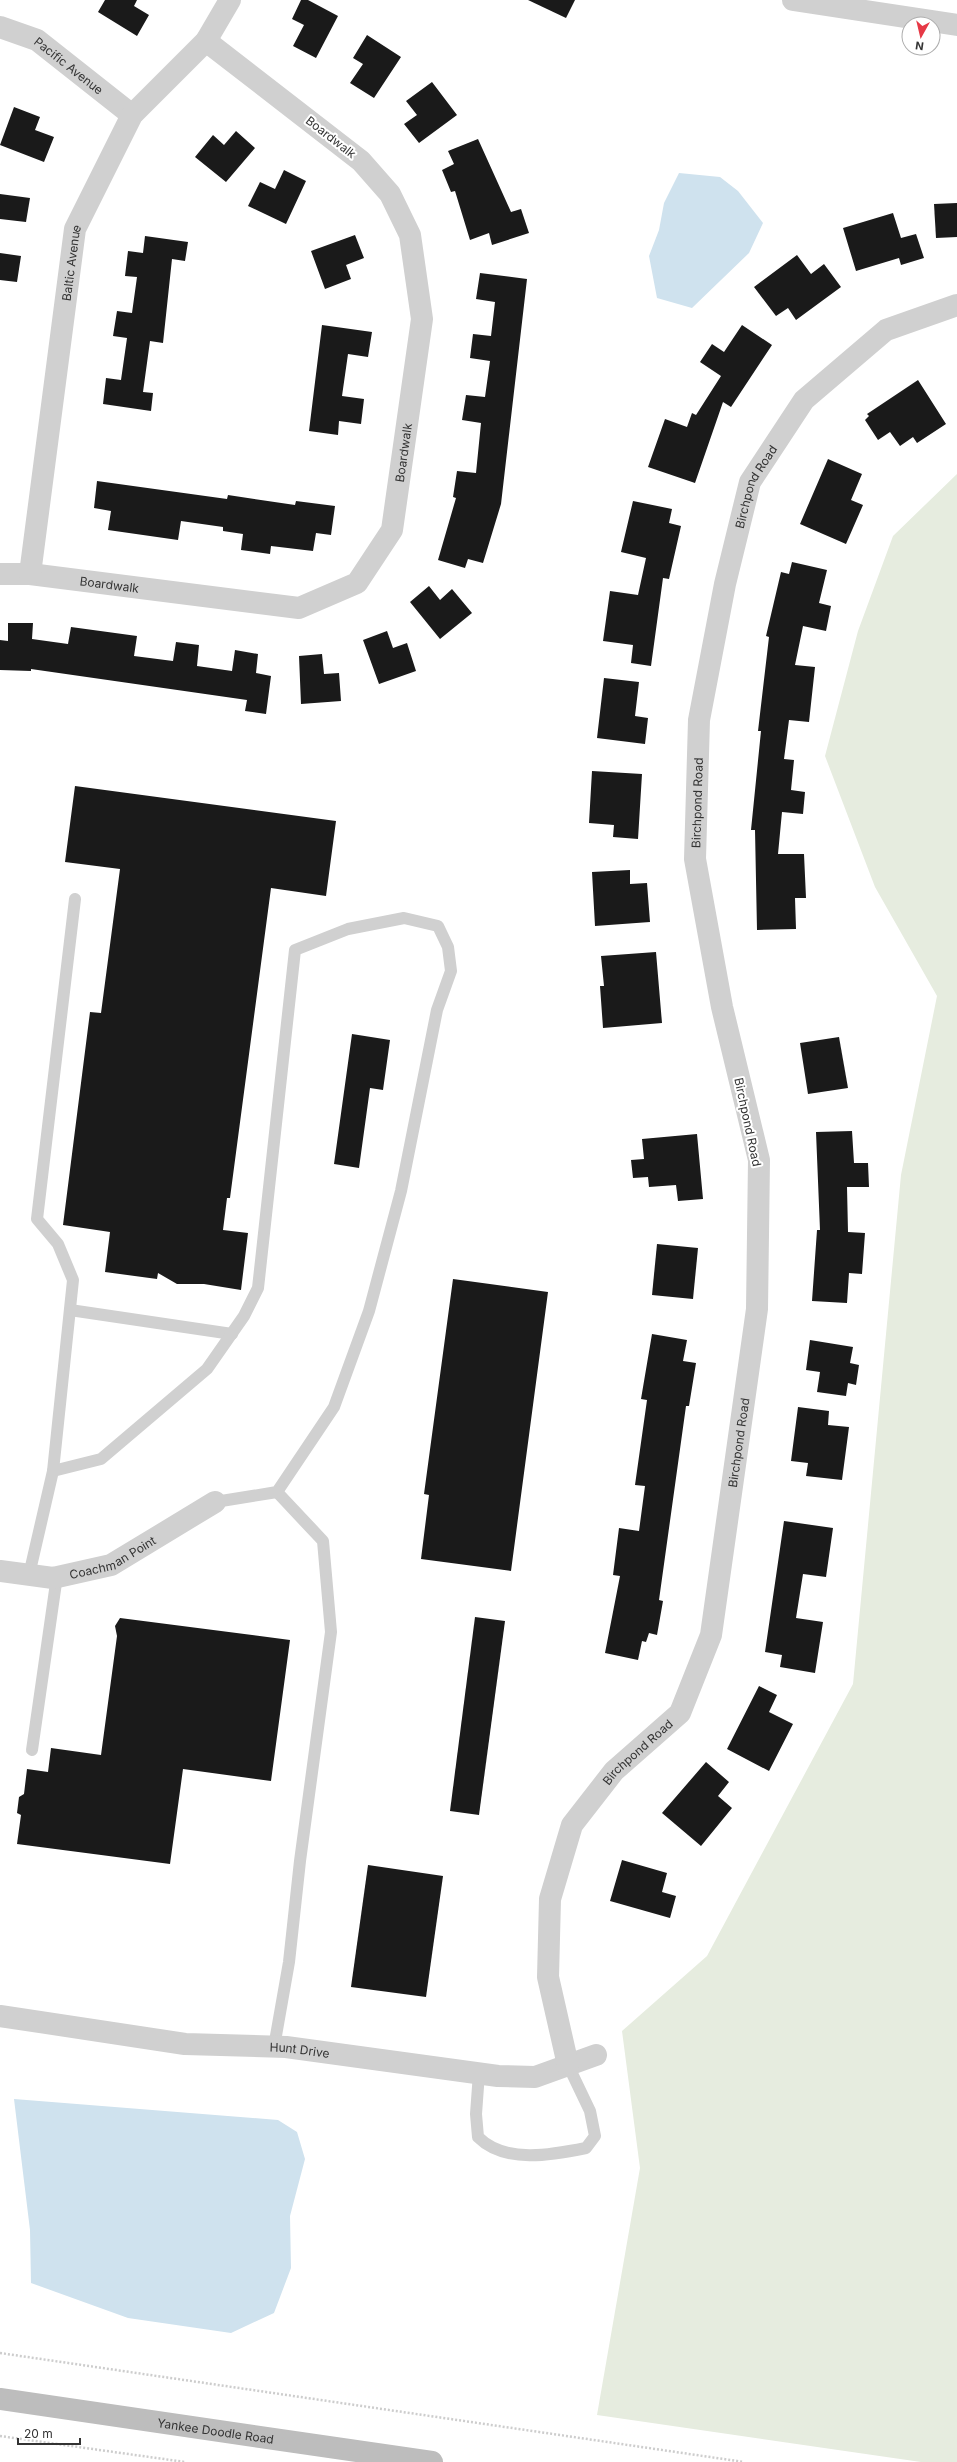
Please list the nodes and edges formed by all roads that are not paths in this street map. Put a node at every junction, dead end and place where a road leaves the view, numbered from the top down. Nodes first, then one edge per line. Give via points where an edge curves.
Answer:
1 (230, 0) edge
2 (793, 0) edge
3 (957, 25) edge
4 (0, 27) edge
5 (206, 41) junction
6 (132, 115) junction
7 (957, 305) edge
8 (0, 574) edge
9 (30, 574) junction
10 (75, 899) dead end
11 (70, 1310) junction
12 (232, 1334) junction
13 (53, 1471) junction
14 (277, 1492) junction
15 (215, 1502) joint
16 (0, 1571) edge
17 (29, 1575) junction
18 (57, 1576) junction
19 (32, 1750) dead end
20 (0, 2016) edge
21 (274, 2047) junction
22 (596, 2054) dead end
23 (568, 2065) junction
24 (479, 2074) junction
25 (0, 2399) edge
26 (432, 2462) edge

1 - 5 street, Baltic Avenue
2 - 3 street
4 - 6 street, Pacific Avenue via 37,40
5 - 6 street, Baltic Avenue
5 - 9 street, Boardwalk via 361,161 390,194 410,234 422,319 392,530 357,583 299,608
6 - 9 street, Baltic Avenue via 75,229
7 - 23 street, Birchpond Road via 886,330 804,400 750,482 725,584 699,720 695,859 722,1007 759,1160 757,1309 711,1635 680,1713 614,1770 572,1825 550,1899 548,1977
8 - 9 street, Boardwalk
10 - 11 lane via 37,1218 58,1244 73,1280
11 - 12 lane
11 - 13 lane
12 - 13 lane via 206,1369 100,1459
12 - 14 lane via 258,1288 295,950 348,929 404,918 438,926 448,947 451,971 437,1010 401,1191 368,1310 334,1407
13 - 17 lane
14 - 15 lane
14 - 21 lane via 323,1541 331,1632 289,1962
15 - 18 street, Coachman Point via 111,1565
16 - 17 street, Coachman Point
17 - 18 street, Coachman Point
18 - 19 lane
20 - 21 street, Hunt Drive via 185,2044
21 - 24 street, Hunt Drive
22 - 23 street, Hunt Drive
23 - 24 street, Hunt Drive via 535,2077
23 - 24 lane via 590,2110 595,2136 586,2148 552,2155 515,2154 487,2146 478,2138 476,2114
25 - 26 main road, Yankee Doodle Road

